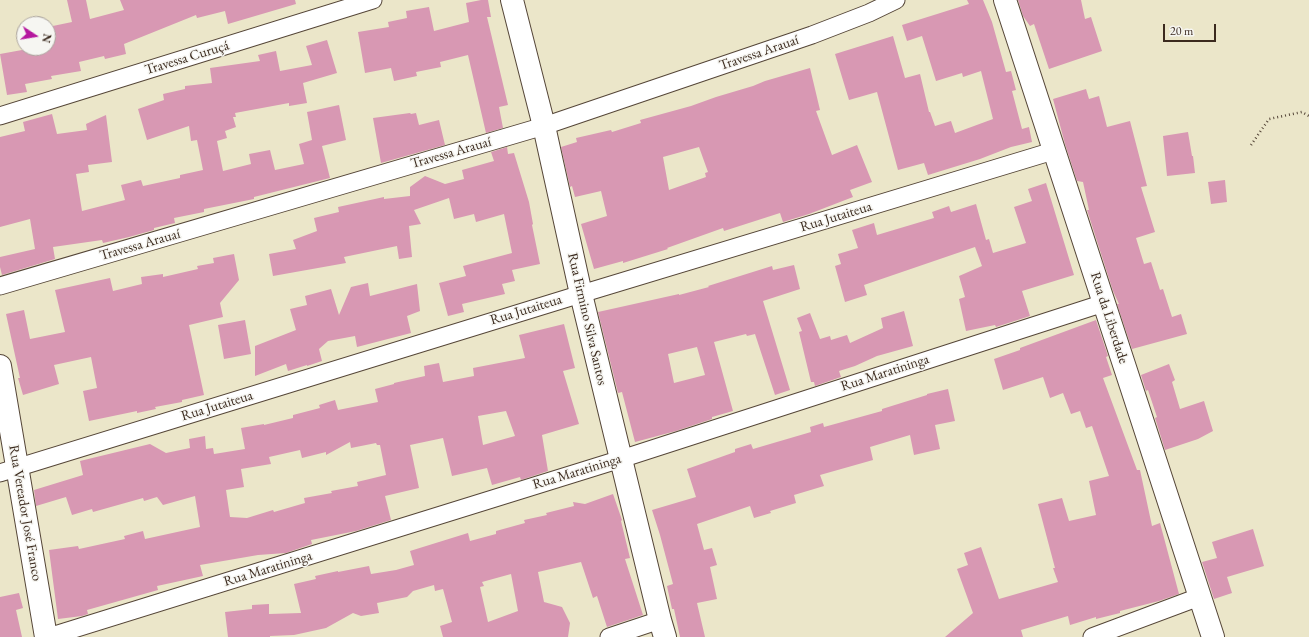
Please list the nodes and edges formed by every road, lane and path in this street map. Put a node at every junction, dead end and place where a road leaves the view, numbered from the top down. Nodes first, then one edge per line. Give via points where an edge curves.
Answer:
1 (373, 0) edge
2 (512, 0) edge
3 (896, 0) edge
4 (1005, 0) edge
5 (0, 116) edge
6 (1309, 116) edge
7 (544, 126) junction
8 (1251, 145) dead end
9 (1054, 151) junction
10 (0, 286) edge
11 (580, 294) junction
12 (1104, 303) junction
13 (0, 366) edge
14 (621, 459) junction
15 (8, 470) edge
16 (1199, 597) junction
17 (662, 629) edge
18 (47, 637) edge
19 (609, 637) edge
20 (1092, 637) edge
21 (1213, 637) edge

1 - 5 street, Travessa Curuçá
2 - 7 street, Rua Firmino Silva Santos
3 - 7 street, Travessa Arauaí via 812,36
4 - 9 street, Rua da Liberdade
6 - 8 path via 1302,112 1269,118
7 - 10 street, Travessa Arauaí
7 - 11 street, Rua Firmino Silva Santos
9 - 11 street, Rua Jutaiteua
9 - 12 street, Rua da Liberdade
11 - 14 street, Rua Firmino Silva Santos
11 - 15 street, Rua Jutaiteua
12 - 14 street, Rua Maratininga
12 - 16 street, Rua da Liberdade
13 - 15 street, Rua Vereador José Franco
14 - 17 street, Rua Firmino Silva Santos
14 - 18 street, Rua Maratininga
15 - 18 street, Rua Vereador José Franco
16 - 20 street
16 - 21 street, Rua da Liberdade
17 - 19 street

